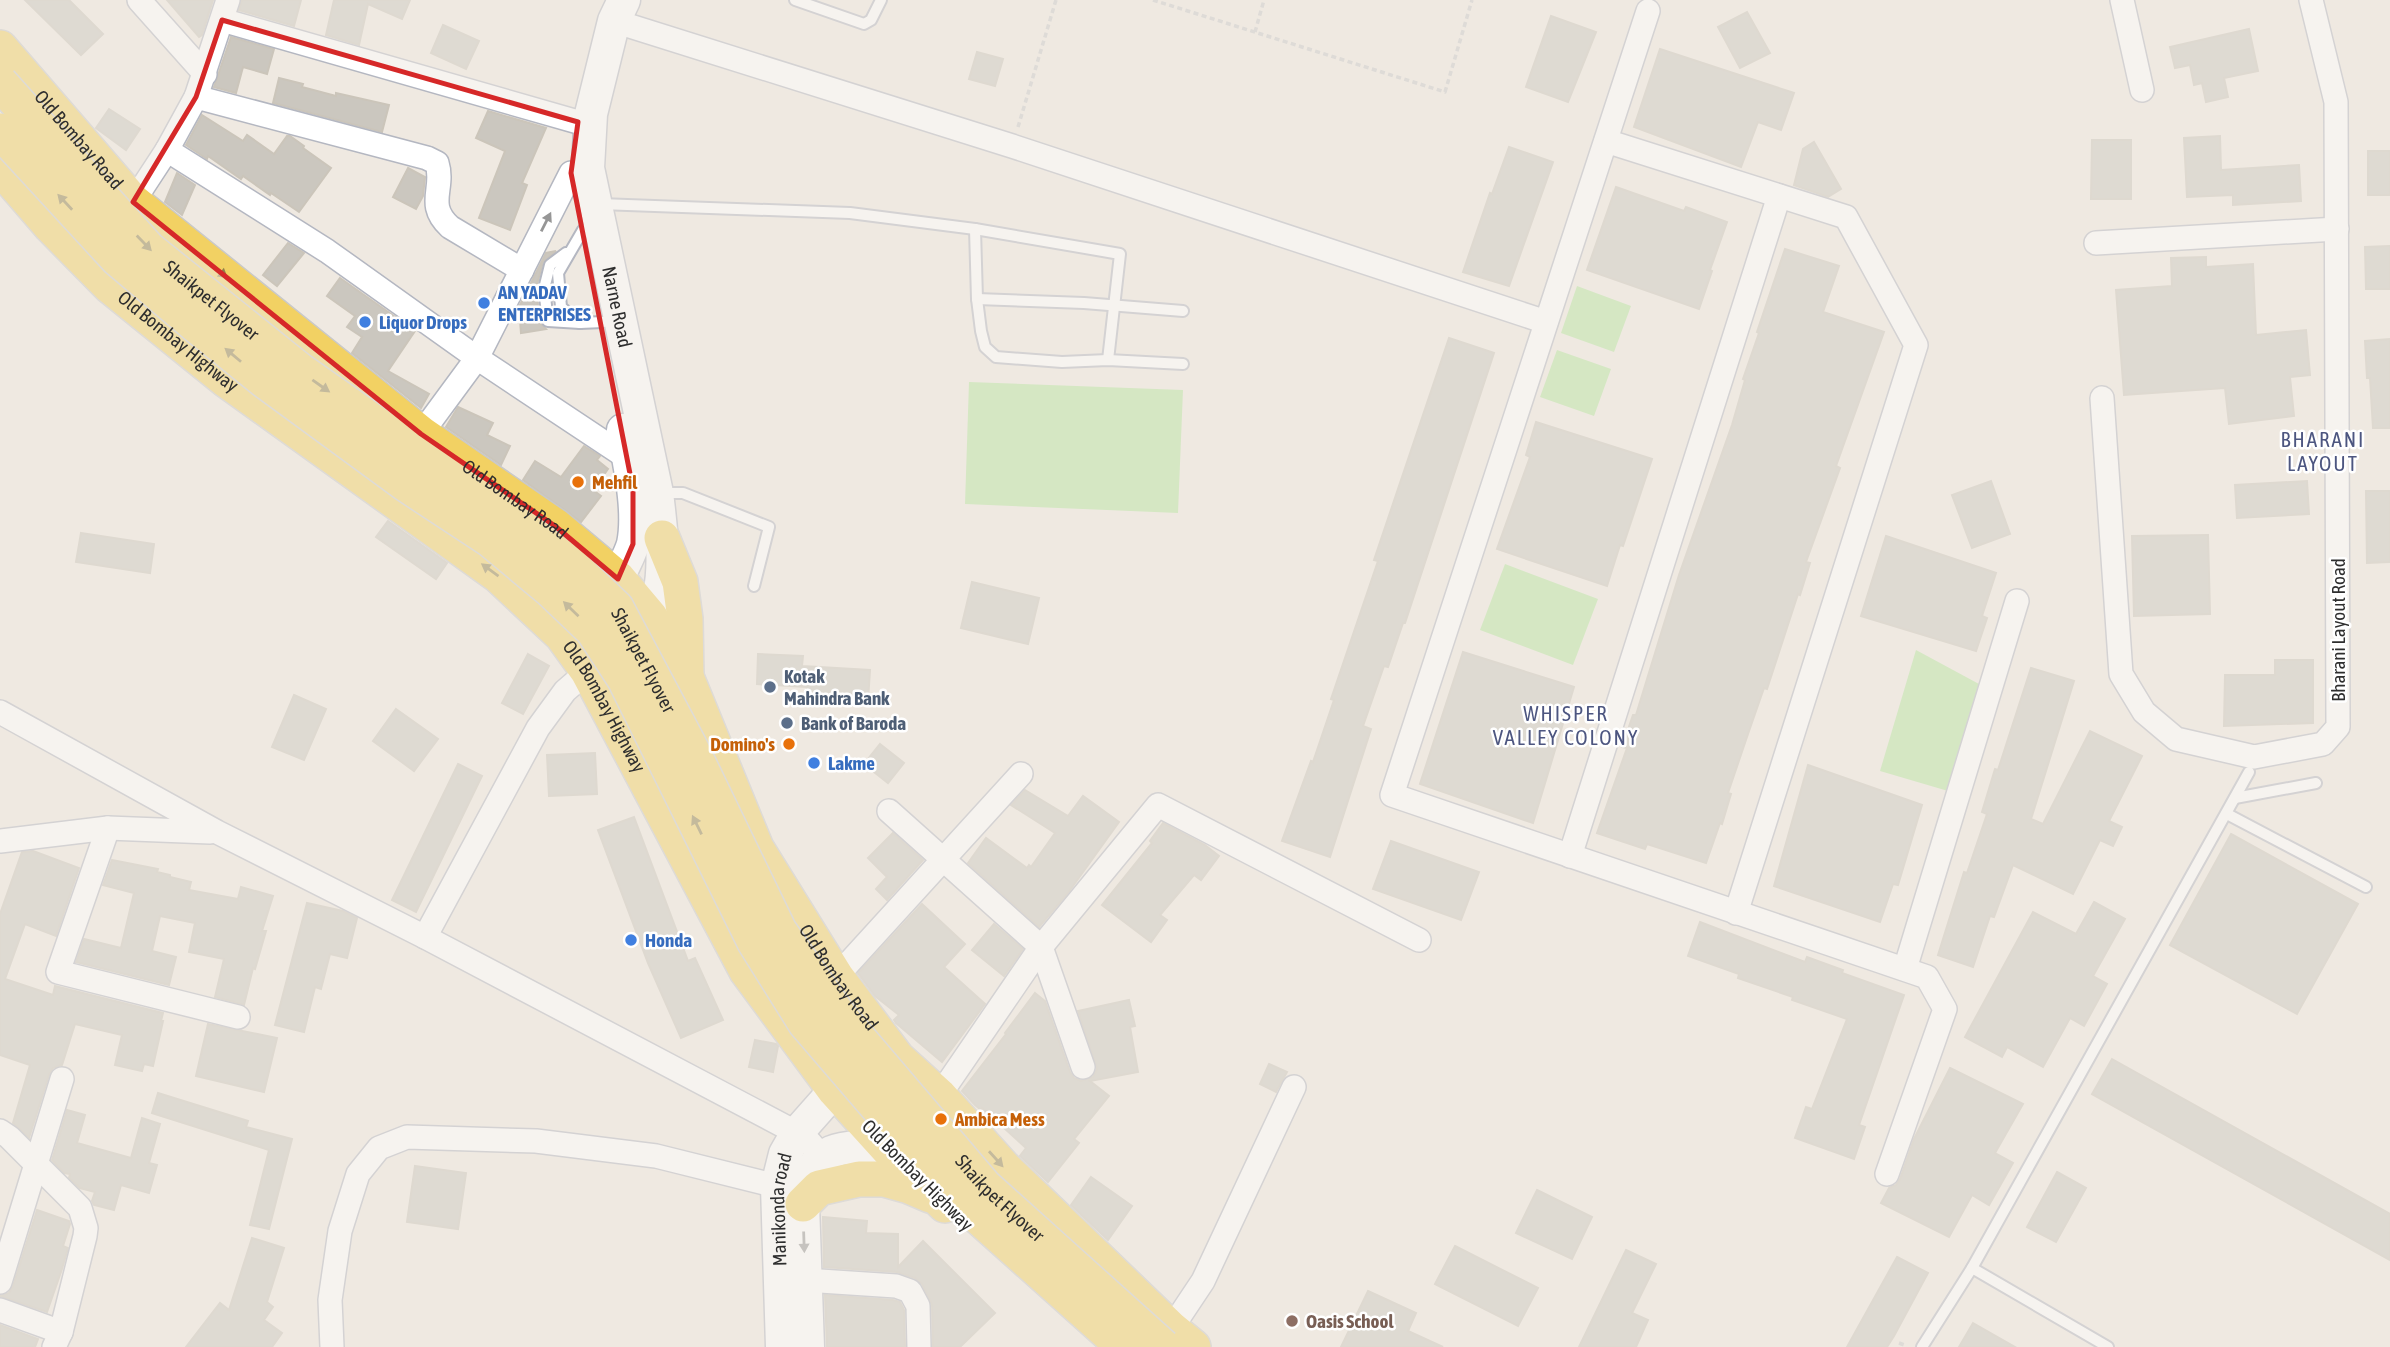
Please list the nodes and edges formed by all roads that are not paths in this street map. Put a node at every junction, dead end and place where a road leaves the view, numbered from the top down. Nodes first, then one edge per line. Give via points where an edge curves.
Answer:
1 (139, 0) edge
2 (795, 0) edge
3 (881, 0) edge
4 (2122, 0) edge
5 (2311, 0) edge
6 (615, 7) edge
7 (225, 10) edge
8 (1648, 11) dead end
9 (0, 48) edge
10 (205, 74) junction
11 (0, 83) edge
12 (2143, 90) dead end
13 (196, 97) junction
14 (578, 122) junction
15 (0, 131) edge
16 (1606, 141) junction
17 (167, 150) junction
18 (0, 167) edge
19 (571, 173) junction
20 (1779, 195) junction
21 (133, 202) junction
22 (582, 228) junction
23 (975, 229) junction
24 (2337, 229) junction
25 (2096, 243) dead end
26 (522, 270) junction
27 (977, 299) junction
28 (1113, 306) junction
29 (1183, 311) dead end
30 (1546, 322) junction
31 (592, 323) junction
32 (477, 358) junction
33 (1108, 360) junction
34 (1183, 364) dead end
35 (2102, 398) dead end
36 (421, 434) junction
37 (629, 459) junction
38 (657, 493) junction
39 (662, 538) junction
40 (618, 579) junction
41 (754, 586) dead end
42 (2017, 601) dead end
43 (650, 617) junction
44 (588, 671) junction
45 (686, 677) junction
46 (0, 712) edge
47 (2249, 772) dead end
48 (1021, 774) dead end
49 (2316, 783) dead end
50 (2235, 797) junction
51 (889, 811) dead end
52 (2227, 814) junction
53 (108, 828) junction
54 (217, 832) junction
55 (0, 841) edge
56 (1570, 856) junction
57 (943, 861) junction
58 (2366, 887) dead end
59 (1737, 913) junction
60 (425, 937) junction
61 (1419, 940) dead end
62 (1041, 947) junction
63 (1905, 969) junction
64 (836, 977) junction
65 (239, 1017) dead end
66 (1083, 1067) dead end
67 (62, 1079) dead end
68 (1294, 1087) dead end
69 (835, 1090) junction
70 (939, 1096) junction
71 (0, 1131) edge
72 (797, 1133) junction
73 (893, 1154) junction
74 (819, 1158) junction
75 (35, 1162) junction
76 (1887, 1174) dead end
77 (790, 1195) junction
78 (939, 1200) junction
79 (1972, 1268) junction
80 (805, 1280) junction
81 (0, 1282) edge
82 (0, 1310) edge
83 (57, 1339) edge
84 (1176, 1341) edge
85 (332, 1347) edge
86 (782, 1347) edge
87 (808, 1347) edge
88 (919, 1347) edge
89 (1100, 1347) edge
90 (1124, 1347) edge
91 (1922, 1347) edge
92 (2108, 1347) edge

1 - 10 street
2 - 3 lane via 864,24
4 - 12 street
5 - 24 street, Bharani Layout Road via 2336,102
6 - 14 main road, Narne Road via 600,16
6 - 22 main road, Narne Road via 591,114
6 - 30 street via 1012,146
7 - 10 street
7 - 14 street
8 - 16 street
9 - 21 main road, Old Bombay Road
10 - 13 street
11 -> 84 main road, Shaikpet Flyover, bridge via 148,249 299,370 570,564 616,608 779,931 839,1016 985,1187
13 - 17 street
13 - 26 street via 437,163 436,204 441,219
14 - 19 main road, Narne Road
90 -> 15 main road, Shaikpet Flyover, bridge via 953,1194 805,1022 755,942 625,679 593,631 491,540 264,380 177,308 118,258
16 - 20 street
16 - 30 street
17 - 21 street
17 - 32 street via 327,251
44 -> 18 main road, Old Bombay Highway via 562,635 498,575 225,379 110,286
19 - 22 main road, Narne Road
26 -> 19 street
20 - 56 street
20 - 59 street via 1846,216 1916,345
21 -> 36 main road, Old Bombay Road
22 - 23 lane via 850,213
22 - 31 main road, Narne Road
22 - 31 lane via 550,265 544,289 548,321
22 - 38 main road, Narne Road
23 - 27 lane
23 - 28 lane via 1120,254
24 - 25 street
24 - 35 street, Bharani Layout Road via 2338,727 2323,744 2254,757 2176,739 2144,712 2121,674
26 - 32 street
27 - 28 lane
27 - 33 lane via 985,347 996,357
28 - 29 lane
28 - 33 lane
30 - 56 street via 1392,795
31 - 37 main road, Narne Road
32 - 36 street
32 - 37 street
33 - 34 lane
36 - 40 main road, Old Bombay Road via 555,526
37 - 40 main road, Narne Road via 633,544
38 - 39 main road, Narne Road
38 - 41 lane via 684,493 769,527
39 - 43 main road, Narne Road via 660,591
39 - 45 main road via 680,582
40 - 43 main road, Old Bombay Road
42 - 63 street
43 - 44 main road
43 - 45 main road, Old Bombay Road
44 - 60 street via 565,691 538,728
44 - 69 main road, Old Bombay Highway via 747,971
45 - 64 main road, Old Bombay Road via 756,848
46 - 54 street
47 - 50 lane
48 - 57 street
49 - 50 lane
50 - 52 lane
51 - 57 street
52 - 58 lane
52 - 79 lane
53 - 54 street
53 - 55 street
53 - 65 street via 58,972
54 - 60 street
56 - 59 street
57 - 62 street
57 - 64 street
59 - 63 street
60 - 72 street
61 - 62 street via 1158,805
62 - 66 street
62 - 70 street
63 - 76 street via 1927,977 1945,1009
64 - 70 main road, Old Bombay Road via 897,1058
67 - 75 street
68 - 84 street
69 - 72 main road, Manikonda road
69 - 73 main road, Old Bombay Highway
70 -> 84 main road via 1003,1168
71 - 75 street
72 - 74 street via 810,1141
72 - 77 main road, Manikonda road via 785,1154
73 - 74 main road, Manikonda road via 853,1147
73 - 78 main road, Old Bombay Highway
74 - 77 main road, Manikonda road via 804,1186
75 - 81 street
75 - 83 street via 80,1208 86,1228
77 - 78 main road via 859,1179 909,1186
77 -> 80 main road, Manikonda road
77 - 85 street via 656,1156 536,1140 407,1137 379,1149 358,1174 340,1231 330,1300
77 - 86 main road, Manikonda road
78 - 89 main road, Old Bombay Highway
79 - 91 lane
79 - 92 lane
80 - 87 main road, Manikonda road
80 - 88 street via 896,1286 910,1291 918,1306
82 - 83 street

